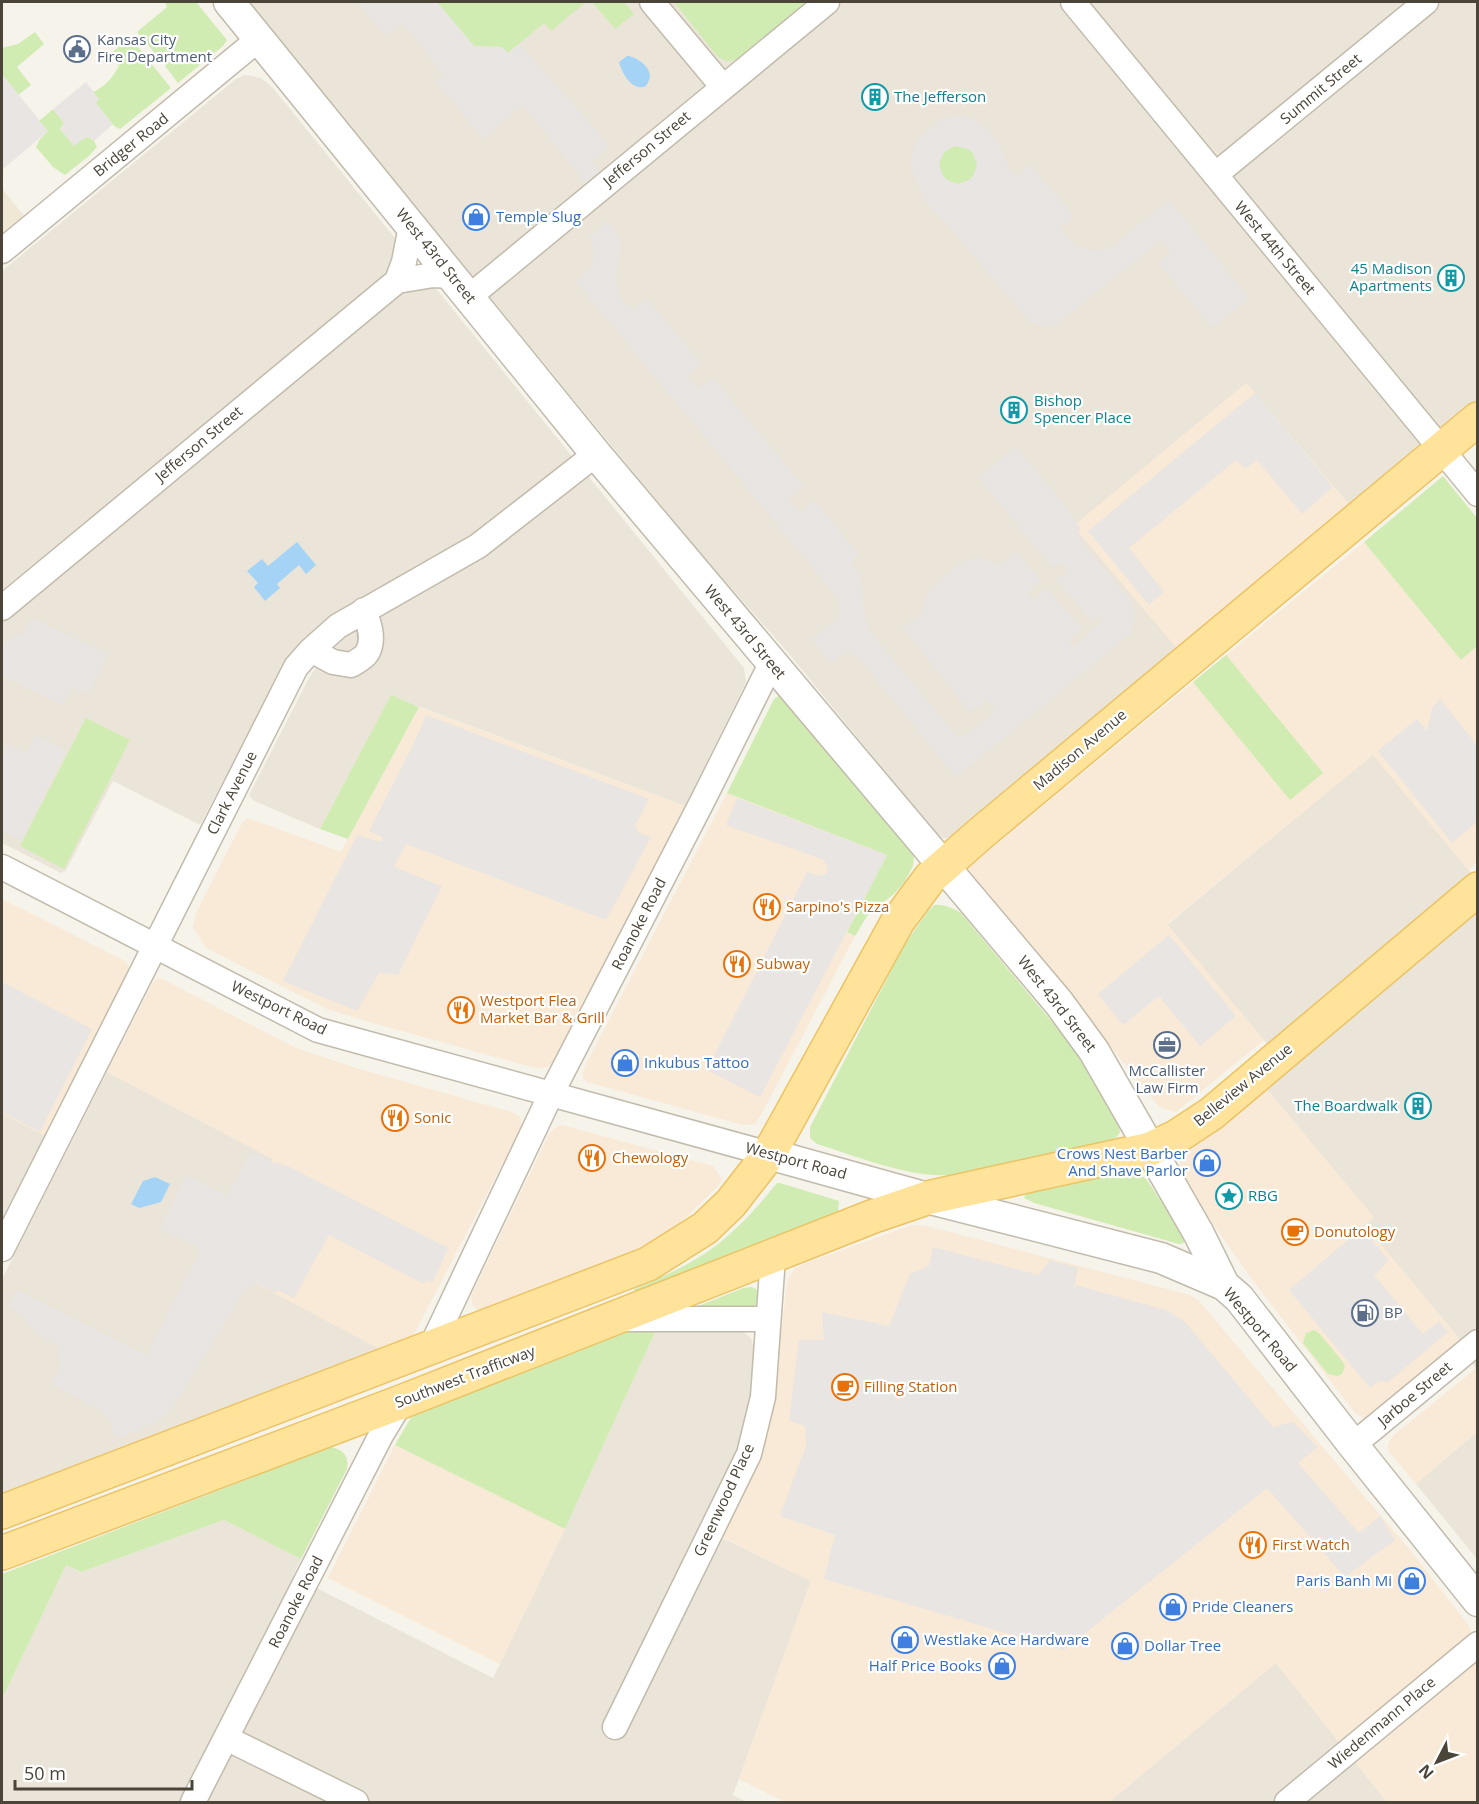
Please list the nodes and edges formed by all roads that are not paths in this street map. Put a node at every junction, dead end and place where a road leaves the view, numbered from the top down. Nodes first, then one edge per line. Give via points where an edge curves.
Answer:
1 (229, 2) edge
2 (652, 2) edge
3 (826, 2) edge
4 (1073, 2) edge
5 (1410, 6) edge
6 (260, 38) junction
7 (723, 87) junction
8 (1215, 176) junction
9 (411, 226) junction
10 (2, 251) edge
11 (397, 282) junction
12 (460, 286) junction
13 (1478, 419) edge
14 (1440, 449) junction
15 (596, 454) junction
16 (1478, 494) edge
17 (2, 609) edge
18 (364, 610) junction
19 (311, 650) junction
20 (771, 664) junction
21 (944, 866) junction
22 (2, 867) edge
23 (1478, 889) edge
24 (156, 945) junction
25 (551, 1094) junction
26 (1149, 1149) junction
27 (769, 1154) junction
28 (927, 1198) junction
29 (2, 1249) edge
30 (773, 1257) junction
31 (1224, 1285) junction
32 (613, 1319) junction
33 (768, 1319) junction
34 (1478, 1342) edge
35 (431, 1347) junction
36 (401, 1402) junction
37 (1353, 1445) junction
38 (2, 1512) edge
39 (2, 1553) edge
40 (1478, 1601) edge
41 (1478, 1644) edge
42 (615, 1727) dead end
43 (226, 1738) junction
44 (193, 1803) edge
45 (356, 1803) edge
46 (1287, 1803) edge

1 - 6 street, West 43rd Street
2 - 7 street
3 - 7 street, Jefferson Street
4 - 8 street, West 44th Street
5 - 8 street, Summit Street
6 - 9 street, West 43rd Street
6 - 10 street, Bridger Road
7 - 12 street, Jefferson Street
8 - 14 street, West 44th Street
9 - 11 street
9 - 12 street, West 43rd Street
11 - 12 street, Jefferson Street via 433,275
11 - 17 street, Jefferson Street
12 - 15 street, West 43rd Street
13 - 14 main road, Madison Avenue
14 - 16 street, West 44th Street
14 - 21 main road, Madison Avenue
15 - 18 street, Clark Avenue via 478,546
15 - 20 street, West 43rd Street
18 - 19 street, Clark Avenue
18 - 19 street via 371,639 366,655 351,665 333,663
19 - 24 street, Clark Avenue via 296,667
20 - 21 street, West 43rd Street
20 - 25 street, Roanoke Road
21 - 26 street, West 43rd Street via 1094,1051
21 - 27 main road, Madison Avenue via 930,878 898,921
22 - 24 street, Westport Road
23 - 26 main road, Belleview Avenue via 1211,1114
24 - 25 street, Westport Road via 318,1030
24 - 29 street, Clark Avenue
25 - 27 street, Westport Road
25 - 35 street, Roanoke Road
26 - 28 main road, Belleview Avenue
26 - 31 street, West 43rd Street
27 - 28 street, Westport Road
27 - 35 main road via 731,1203 705,1228 648,1264
28 - 30 main road, Southwest Trafficway
28 - 31 street, Westport Road via 1161,1258
30 - 32 main road, Southwest Trafficway
30 - 33 street, Greenwood Place
31 - 37 street, Westport Road via 1239,1298
32 - 33 street
32 - 36 main road, Southwest Trafficway
33 - 42 street, Greenwood Place via 763,1396 749,1454
34 - 37 street, Jarboe Street
35 - 38 main road
36 - 39 main road, Southwest Trafficway
36 - 43 street, Roanoke Road
37 - 40 street, Westport Road
41 - 46 street, Wiedenmann Place
43 - 44 street, Roanoke Road
43 - 45 street

